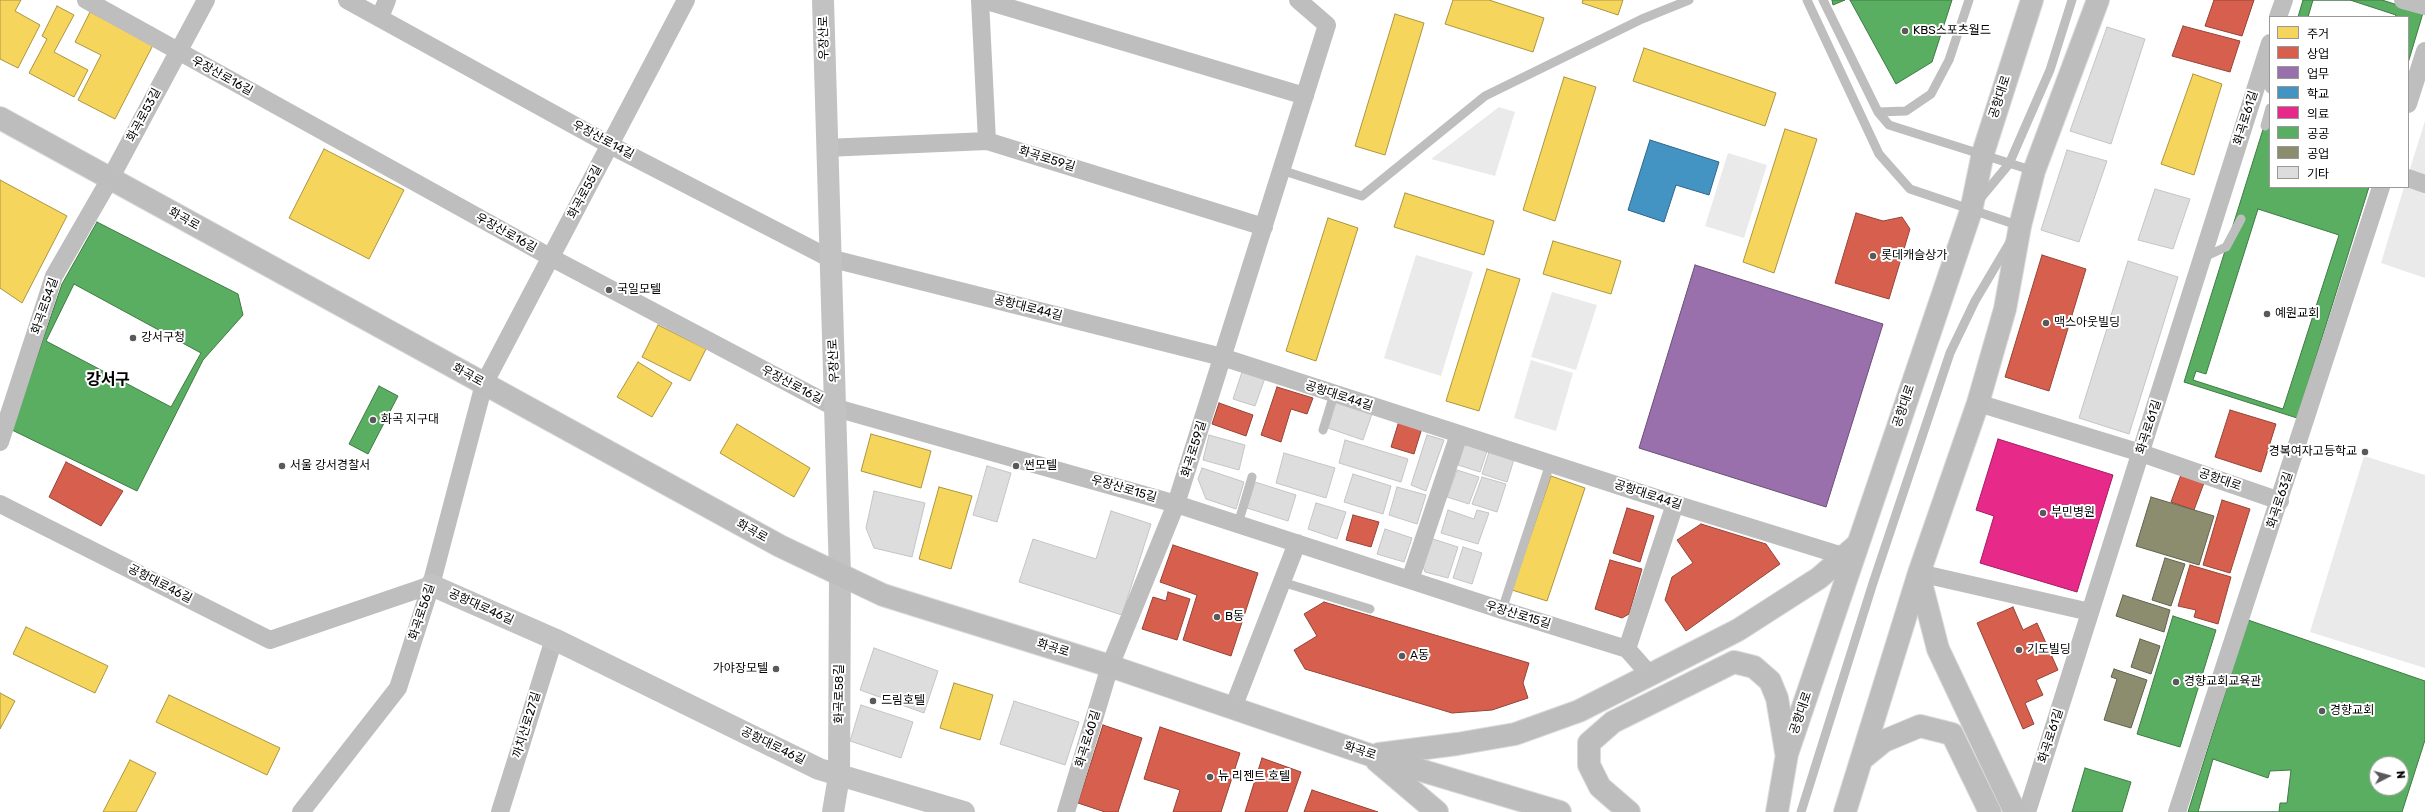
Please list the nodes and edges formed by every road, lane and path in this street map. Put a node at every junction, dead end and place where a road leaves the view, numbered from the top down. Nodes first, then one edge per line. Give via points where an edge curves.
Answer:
1 (86, 0) edge
2 (206, 0) edge
3 (347, 0) edge
4 (387, 0) edge
5 (686, 0) edge
6 (823, 0) edge
7 (980, 0) edge
8 (984, 0) edge
9 (1298, 0) edge
10 (1689, 0) edge
11 (1807, 0) edge
12 (1824, 0) edge
13 (1969, 0) edge
14 (2032, 0) edge
15 (2072, 0) edge
16 (2098, 0) edge
17 (2284, 0) edge
18 (2403, 0) edge
19 (2425, 6) edge
20 (2278, 16) edge
21 (380, 17) junction
22 (2269, 46) edge
23 (178, 51) junction
24 (2425, 51) edge
25 (2261, 72) junction
26 (2269, 87) edge
27 (1305, 96) junction
28 (2409, 101) edge
29 (1878, 112) junction
30 (2269, 112) edge
31 (0, 118) edge
32 (2265, 126) dead end
33 (987, 141) junction
34 (610, 145) junction
35 (826, 148) junction
36 (1983, 153) junction
37 (2009, 164) junction
38 (1281, 170) junction
39 (2034, 171) junction
40 (2409, 178) edge
41 (110, 179) junction
42 (2425, 184) edge
43 (2381, 188) edge
44 (1971, 211) junction
45 (2242, 219) dead end
46 (2020, 226) junction
47 (1264, 227) junction
48 (550, 257) junction
49 (829, 258) junction
50 (2202, 258) junction
51 (1222, 357) junction
52 (484, 384) junction
53 (1334, 394) junction
54 (1978, 403) junction
55 (836, 408) junction
56 (1323, 430) dead end
57 (1459, 434) junction
58 (0, 442) edge
59 (2141, 453) junction
60 (1550, 464) junction
61 (1252, 477) dead end
62 (2280, 501) junction
63 (0, 504) edge
64 (1176, 504) junction
65 (1675, 504) junction
66 (1238, 524) junction
67 (1297, 543) junction
68 (1850, 551) junction
69 (1919, 573) junction
70 (840, 575) junction
71 (1410, 580) junction
72 (1282, 582) junction
73 (431, 585) junction
74 (1370, 610) dead end
75 (1502, 610) junction
76 (2090, 612) junction
77 (554, 639) junction
78 (1627, 649) junction
79 (1110, 666) junction
80 (1650, 675) junction
81 (1233, 708) junction
82 (1787, 754) junction
83 (1370, 755) junction
84 (1862, 758) junction
85 (839, 776) junction
86 (301, 812) edge
87 (500, 812) edge
88 (833, 812) edge
89 (964, 812) edge
90 (1066, 812) edge
91 (1437, 812) edge
92 (1560, 812) edge
93 (1629, 812) edge
94 (1777, 812) edge
95 (1801, 812) edge
96 (1845, 812) edge
97 (1990, 812) edge
98 (2015, 812) edge
99 (2027, 812) edge
100 (2177, 812) edge

1 - 23 street
2 - 23 street, 화곡로53길
3 - 21 street, 우장산로14길
4 - 21 street
5 - 34 street, 화곡로55길
6 - 35 street, 우장산로
7 - 33 street
8 - 27 street
9 - 27 street, 화곡로59길 via 1327,25
10 - 38 lane via 1642,19 1485,96 1362,196
11 - 44 lane via 1879,154 1910,189
12 - 29 lane
13 - 29 lane via 1949,60 1931,94 1906,111
14 - 36 main road, 공항대로
15 - 37 lane via 2050,70
16 - 39 main road
17 - 20 street
18 - 19 street
21 - 34 street, 우장산로14길
22 - 25 street, 화곡로61길
23 - 41 street, 화곡로53길
23 - 48 street, 우장산로16길
24 - 28 street
25 - 26 lane
25 - 50 street, 화곡로61길
27 - 38 street, 화곡로59길
29 - 36 lane via 1889,125
30 - 32 lane
31 - 41 main road, 화곡로
33 - 35 street
33 - 47 street, 화곡로59길
34 - 48 street, 화곡로55길
34 - 49 street, 우장산로14길
35 - 49 street, 우장산로
36 - 37 lane
36 - 44 main road, 공항대로
37 - 39 lane
37 - 44 lane
38 - 47 street, 화곡로59길
39 - 46 main road
40 - 42 street
41 - 52 main road, 화곡로
41 - 58 street, 화곡로54길 via 54,276
43 - 62 street, 화곡로63길
44 - 46 lane
44 - 68 main road, 공항대로
45 - 50 lane via 2226,247
46 - 54 main road via 2006,309
46 - 95 lane via 1975,301 1950,353 1872,583
47 - 51 street, 화곡로59길
48 - 52 street, 화곡로55길
48 - 55 street, 우장산로16길
49 - 51 street, 공항대로44길
49 - 55 street, 우장산로
50 - 59 street, 화곡로61길
51 - 53 street, 공항대로44길
51 - 64 street, 화곡로59길
52 - 70 main road, 화곡로 via 780,546
52 - 73 street, 화곡로56길
53 - 56 lane
53 - 57 street, 공항대로44길
54 - 59 street, 공항대로
54 - 69 main road
55 - 64 street, 우장산로15길
55 - 70 street, 우장산로
57 - 60 street, 공항대로44길
57 - 71 street
59 - 62 street, 공항대로
59 - 76 street, 화곡로61길
60 - 65 street, 공항대로44길
60 - 75 lane
61 - 66 lane
62 - 100 street, 화곡로63길
63 - 73 street, 공항대로46길 via 270,640
64 - 66 street, 우장산로15길
64 - 79 street, 화곡로59길
65 - 68 street, 공항대로44길
65 - 78 street
66 - 67 street, 우장산로15길
67 - 71 street, 우장산로15길
67 - 72 street
68 - 80 main road via 1819,578 1738,630
68 - 82 main road, 공항대로
69 - 76 street
69 - 84 main road
69 - 98 main road via 1938,648
70 - 79 main road, 화곡로 via 883,595
70 - 85 street, 화곡로58길
71 - 75 street, 우장산로15길
72 - 74 lane
72 - 81 street
73 - 77 street, 공항대로46길
73 - 86 street, 화곡로56길 via 398,688
75 - 78 street, 우장산로15길
76 - 99 street, 화곡로61길
77 - 85 street, 공항대로46길 via 819,769
77 - 87 street, 까치산로27길
78 - 80 street
79 - 81 main road, 화곡로
79 - 90 street, 화곡로60길
80 - 83 main road via 1579,711 1515,734
81 - 83 main road, 화곡로
82 - 93 main road via 1777,698 1770,680 1754,667 1734,662 1613,722 1589,743 1589,766 1600,787
82 - 94 main road, 공항대로
83 - 91 main road
83 - 92 main road, 화곡로
84 - 96 main road
84 - 97 main road via 1884,741 1920,726 1952,734
85 - 88 street, 화곡로58길
85 - 89 street, 공항대로46길

